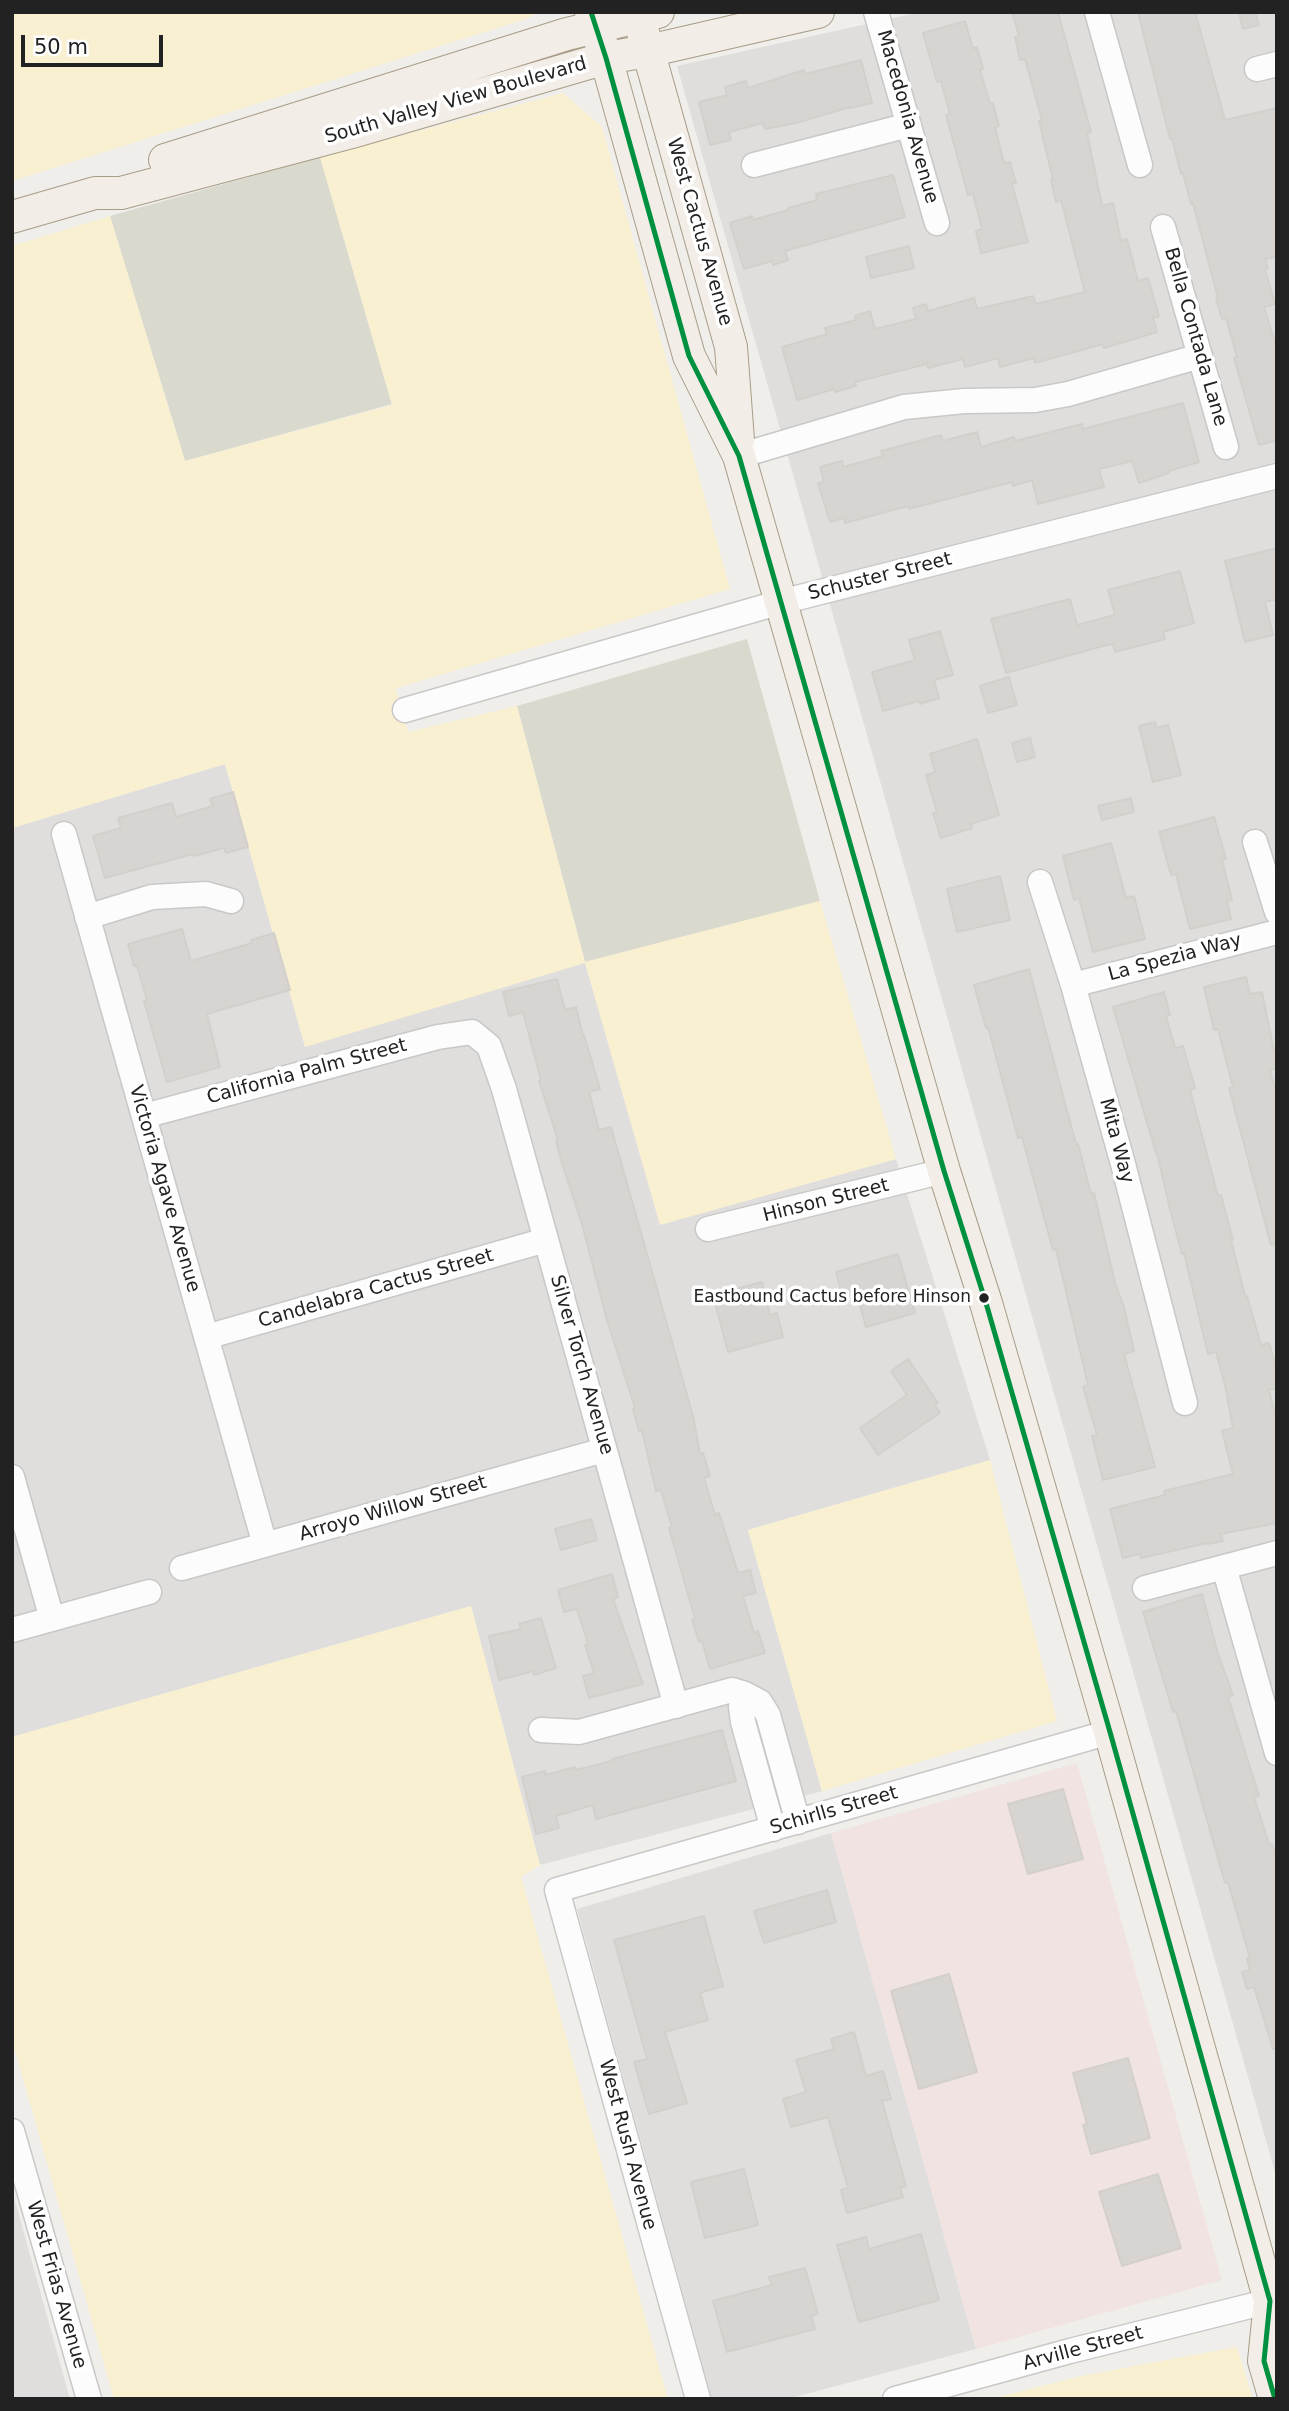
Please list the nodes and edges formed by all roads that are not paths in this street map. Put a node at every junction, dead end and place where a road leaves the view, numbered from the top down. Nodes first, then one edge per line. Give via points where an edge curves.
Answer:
1 (818, 12) edge
2 (876, 12) edge
3 (1097, 12) edge
4 (644, 14) edge
5 (593, 19) edge
6 (648, 51) junction
7 (606, 58) junction
8 (909, 125) junction
9 (754, 165) dead end
10 (1140, 165) dead end
11 (95, 192) junction
12 (12, 217) edge
13 (937, 223) dead end
14 (1163, 227) dead end
15 (1200, 356) junction
16 (1226, 447) dead end
17 (739, 456) junction
18 (1277, 476) edge
19 (781, 602) junction
20 (405, 709) dead end
21 (64, 834) dead end
22 (1255, 842) dead end
23 (1040, 882) dead end
24 (232, 901) dead end
25 (1277, 912) edge
26 (87, 917) junction
27 (1277, 932) edge
28 (1073, 985) junction
29 (472, 1032) joint
30 (144, 1116) junction
31 (944, 1171) junction
32 (708, 1229) dead end
33 (546, 1240) junction
34 (206, 1337) junction
35 (1185, 1403) dead end
36 (604, 1450) junction
37 (12, 1477) edge
38 (265, 1545) junction
39 (1277, 1553) edge
40 (1224, 1567) junction
41 (182, 1568) dead end
42 (1145, 1588) dead end
43 (149, 1592) dead end
44 (52, 1619) junction
45 (12, 1630) edge
46 (745, 1694) junction
47 (676, 1706) junction
48 (541, 1730) dead end
49 (1110, 1732) junction
50 (1277, 1753) edge
51 (799, 1822) junction
52 (773, 1829) junction
53 (557, 1890) joint
54 (12, 2131) edge
55 (1274, 2306) edge
56 (89, 2399) edge
57 (698, 2399) edge
58 (895, 2399) edge
59 (1275, 2399) edge

1 - 6 main road, South Valley View Boulevard
2 - 8 street, Macedonia Avenue
3 - 10 street
4 - 5 main road, South Valley View Boulevard
4 - 6 main road, West Cactus Avenue
5 - 7 main road, West Cactus Avenue
5 - 11 main road, South Valley View Boulevard via 120,174
6 - 7 main road, South Valley View Boulevard
6 - 17 main road, West Cactus Avenue via 731,347
7 - 11 main road, South Valley View Boulevard via 359,130 121,192
7 - 17 main road, West Cactus Avenue via 689,356
8 - 9 street
8 - 13 street, Macedonia Avenue
11 - 12 main road, South Valley View Boulevard
14 - 15 street, Bella Contada Lane
15 - 16 street, Bella Contada Lane
15 - 17 street via 1034,400 904,407
17 - 19 main road, West Cactus Avenue
18 - 19 street, Schuster Street
19 - 20 street, Schuster Street
19 - 31 main road, West Cactus Avenue
21 - 26 street, Victoria Agave Avenue
22 - 25 street
23 - 28 street, Mita Way
24 - 26 street via 206,894 152,897
26 - 30 street, Victoria Agave Avenue
27 - 28 street, La Spezia Way
28 - 35 street, Mita Way
29 - 30 street, California Palm Street via 438,1037
29 - 33 street, Silver Torch Avenue via 489,1046
30 - 34 street, Victoria Agave Avenue
31 - 32 street, Hinson Street
31 - 49 main road, West Cactus Avenue
33 - 34 street, Candelabra Cactus Street
33 - 36 street, Silver Torch Avenue
34 - 38 street, Victoria Agave Avenue
36 - 38 street, Arroyo Willow Street
36 - 47 street, Silver Torch Avenue
37 - 44 street
38 - 41 street, Arroyo Willow Street
39 - 40 street
40 - 42 street
40 - 50 street
43 - 44 street
44 - 45 street
46 - 47 street via 732,1690
46 - 51 street via 760,1702 768,1715
46 - 52 street via 743,1722
47 - 48 street via 579,1732
49 - 51 street, Schirlls Street
49 - 55 main road, West Cactus Avenue
51 - 52 street, Schirlls Street
52 - 53 street, Schirlls Street
53 - 57 street, West Rush Avenue
54 - 56 street, West Frias Avenue
55 - 58 street, Arville Street via 1070,2351
55 - 59 main road, West Cactus Avenue via 1265,2361

